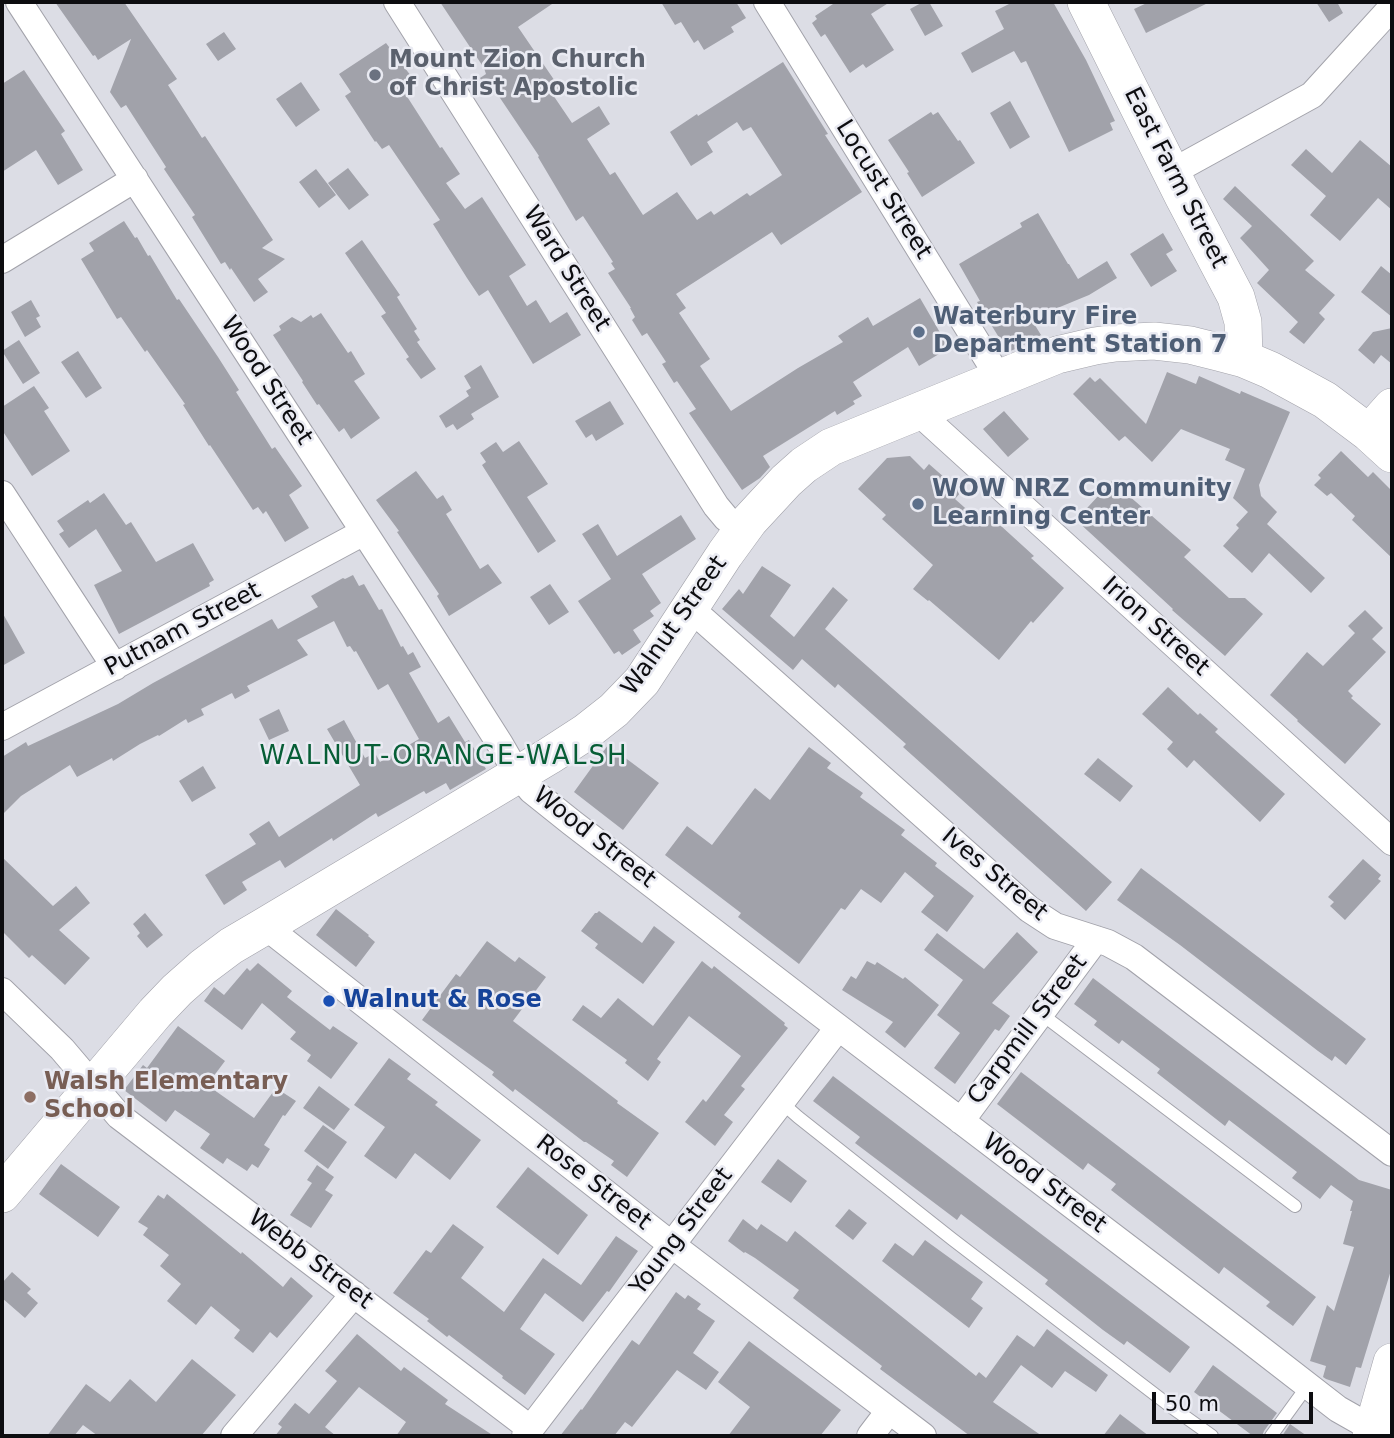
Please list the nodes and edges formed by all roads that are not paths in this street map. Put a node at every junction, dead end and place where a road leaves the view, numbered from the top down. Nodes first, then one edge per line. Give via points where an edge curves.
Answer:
1 (19, 2) edge
2 (397, 2) edge
3 (767, 2) edge
4 (1086, 2) edge
5 (1392, 7) edge
6 (1172, 172) junction
7 (135, 179) junction
8 (2, 260) edge
9 (1244, 359) junction
10 (999, 378) junction
11 (918, 412) junction
12 (1385, 431) edge
13 (2, 494) edge
14 (742, 531) junction
15 (364, 532) junction
16 (690, 608) junction
17 (114, 667) junction
18 (2, 727) edge
19 (519, 775) junction
20 (1392, 842) edge
21 (265, 926) junction
22 (1096, 939) junction
23 (2, 991) edge
24 (1040, 1013) junction
25 (838, 1028) junction
26 (93, 1087) junction
27 (781, 1102) junction
28 (961, 1121) junction
29 (1392, 1153) edge
30 (2, 1194) edge
31 (1295, 1206) dead end
32 (672, 1245) junction
33 (354, 1294) junction
34 (1392, 1362) edge
35 (1308, 1385) junction
36 (889, 1411) junction
37 (528, 1433) edge
38 (1379, 1433) edge
39 (234, 1436) edge
40 (870, 1436) edge
41 (923, 1436) edge
42 (1212, 1436) edge
43 (1270, 1436) edge

1 - 7 street, Wood Street
2 - 14 street, Ward Street via 716,506
3 - 10 street, Locust Street
4 - 6 main road, East Farm Street
5 - 6 street via 1312,95
6 - 9 main road, East Farm Street via 1240,308
7 - 8 street
7 - 15 street, Wood Street
9 - 10 main road, Walnut Street via 1181,344 1115,343 1067,352
9 - 12 main road, Walnut Street
10 - 11 main road, Walnut Street
11 - 14 main road, Walnut Street via 821,452 786,481
11 - 20 street, Irion Street
13 - 17 street
14 - 16 main road, Walnut Street
15 - 17 street, Putnam Street
15 - 19 street, Wood Street
16 - 19 main road, Walnut Street via 631,695 586,732
16 - 22 street, Ives Street via 1028,909 1055,926
17 - 18 street, Putnam Street
19 - 21 main road, Walnut Street
19 - 25 street, Wood Street via 570,822
21 - 26 main road, Walnut Street via 216,957 177,990
21 - 32 street, Rose Street
22 - 24 street, Carpmill Street
22 - 29 street, Ives Street via 1134,957
23 - 26 street, Webb Street
24 - 28 street, Carpmill Street
24 - 31 lane
25 - 27 street, Young Street
25 - 28 street, Wood Street
26 - 30 main road, Walnut Street
26 - 33 street, Webb Street via 119,1116
27 - 32 street, Young Street
27 - 42 lane via 952,1239
28 - 35 street, Wood Street
32 - 36 street, Rose Street
32 - 37 street, Young Street
33 - 37 street, Webb Street
33 - 39 street
34 - 38 main road
35 - 38 street, Wood Street
35 - 43 lane
36 - 40 street
36 - 41 street, Rose Street

